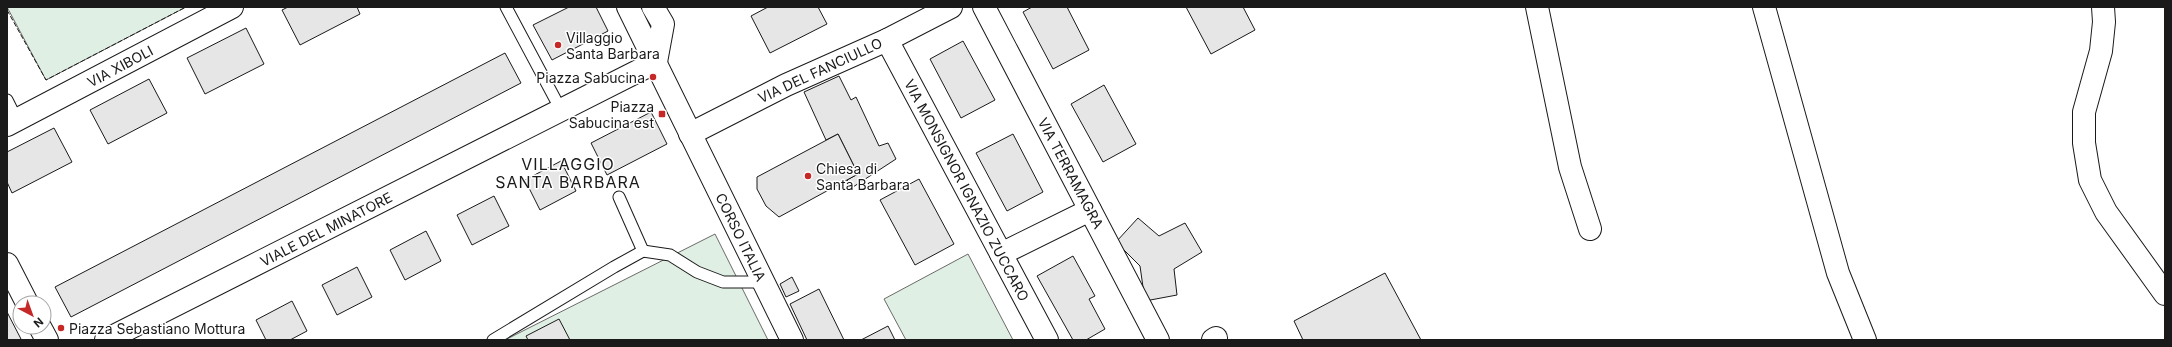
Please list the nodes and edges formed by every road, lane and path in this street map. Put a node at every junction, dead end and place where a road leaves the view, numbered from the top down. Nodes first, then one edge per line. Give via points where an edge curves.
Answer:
1 (232, 7) edge
2 (506, 7) edge
3 (951, 7) edge
4 (984, 7) edge
5 (1537, 7) edge
6 (1764, 7) edge
7 (2103, 7) edge
8 (653, 8) edge
9 (631, 13) edge
10 (887, 40) junction
11 (656, 62) junction
12 (7, 100) edge
13 (553, 114) junction
14 (12, 122) edge
15 (690, 134) junction
16 (620, 196) dead end
17 (1090, 210) junction
18 (1590, 229) dead end
19 (643, 251) junction
20 (1001, 254) junction
21 (7, 264) edge
22 (763, 282) junction
23 (2165, 294) edge
24 (24, 295) edge
25 (106, 340) edge
26 (493, 340) edge
27 (792, 340) edge
28 (1047, 340) edge
29 (1158, 340) edge
30 (1865, 340) edge

1 - 14 street, VIA XIBOLI
2 - 13 lane
3 - 10 street, VIA DEL FANCIULLO
4 - 17 street, VIA TERRAMAGRA
5 - 18 street via 1570,167
6 - 30 street via 1838,273
7 - 23 street via 2101,51 2084,112 2084,143 2090,180 2106,212
8 - 11 street via 663,24
9 - 11 street, CORSO ITALIA
10 - 15 street, VIA DEL FANCIULLO via 786,85
10 - 20 street, VIA MONSIGNOR IGNAZIO ZUCCARO
11 - 13 street
11 - 15 street, CORSO ITALIA
12 - 14 lane
13 - 25 street, VIALE DEL MINATORE
15 - 22 street, CORSO ITALIA
16 - 19 lane
17 - 20 street
17 - 29 street, VIA TERRAMAGRA
19 - 22 lane via 670,255 697,272 723,282
19 - 26 lane
20 - 28 street, VIA MONSIGNOR IGNAZIO ZUCCARO
21 - 24 street
22 - 27 street, CORSO ITALIA

